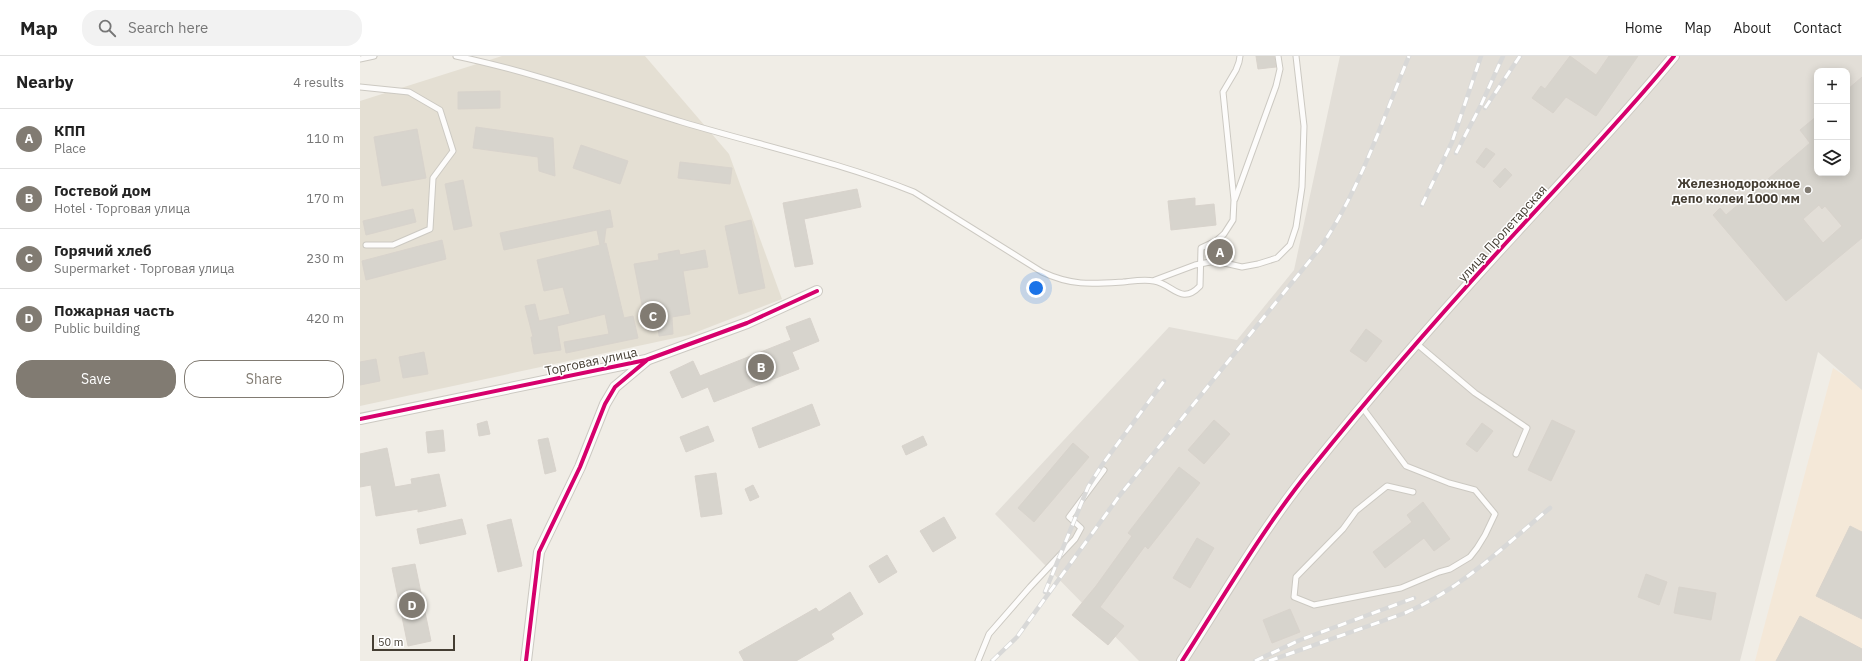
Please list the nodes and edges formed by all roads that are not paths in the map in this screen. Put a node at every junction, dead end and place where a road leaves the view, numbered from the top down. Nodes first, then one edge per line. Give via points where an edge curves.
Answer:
1 (374, 56) edge
2 (456, 56) edge
3 (1240, 56) edge
4 (1278, 56) edge
5 (1296, 56) edge
6 (1674, 56) edge
7 (360, 58) edge
8 (360, 87) edge
9 (1234, 200) junction
10 (366, 245) dead end
11 (1202, 263) junction
12 (1154, 280) junction
13 (817, 291) dead end
14 (1417, 344) junction
15 (646, 360) junction
16 (1362, 407) junction
17 (360, 419) edge
18 (1516, 454) dead end
19 (1104, 470) dead end
20 (1413, 492) dead end
21 (526, 661) edge
22 (978, 661) edge
23 (1182, 661) edge

1 - 7 lane
2 - 12 lane via 528,73 682,122 835,165 899,186 914,192 1052,277 1088,285
3 - 9 lane via 1240,62 1223,92
4 - 9 lane via 1280,69 1276,86
5 - 11 lane via 1304,120 1302,188 1296,227 1290,245 1277,258 1258,264 1242,267 1220,262
6 - 14 street, улица Пролетарская via 1618,122 1515,232
8 - 10 lane via 409,92 440,110 453,151 433,178 430,229 393,245
9 - 11 lane via 1233,220 1229,228 1216,241 1201,248
11 - 12 lane
11 - 12 lane via 1200,286 1192,293 1179,294
13 - 15 street, Торговая улица via 747,323
14 - 16 street, улица Пролетарская
14 - 18 lane via 1475,394 1528,428
15 - 17 street, Торговая улица
15 - 21 street via 615,387 605,404 580,467 539,552
16 - 20 lane via 1406,466 1475,490 1495,514 1470,557 1450,569 1401,588 1314,605 1294,597 1296,577 1343,529 1356,511 1387,486
16 - 23 street, улица Пролетарская via 1286,502
19 - 22 lane via 1069,517 1081,528 1075,539 989,634

